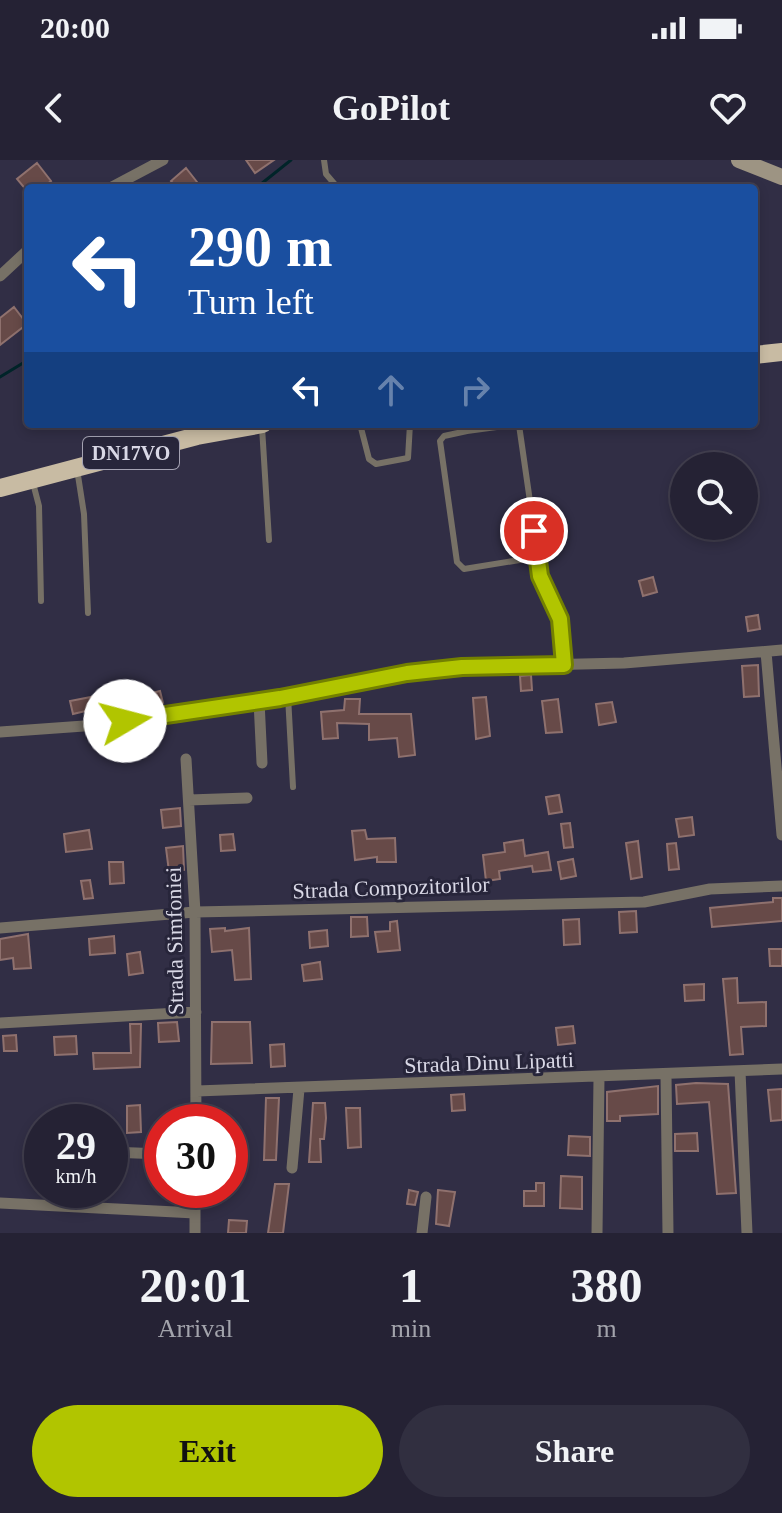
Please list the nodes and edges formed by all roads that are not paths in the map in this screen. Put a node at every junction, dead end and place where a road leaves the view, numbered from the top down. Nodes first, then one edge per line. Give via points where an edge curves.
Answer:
1 (163, 160) edge
2 (324, 160) edge
3 (739, 160) edge
4 (782, 177) edge
5 (118, 184) edge
6 (335, 184) edge
7 (24, 254) edge
8 (0, 276) edge
9 (782, 352) edge
10 (758, 355) edge
11 (240, 428) edge
12 (262, 428) edge
13 (361, 428) edge
14 (410, 428) edge
15 (467, 428) edge
16 (522, 428) edge
17 (77, 467) junction
18 (32, 479) junction
19 (0, 488) edge
20 (269, 540) dead end
21 (538, 557) junction
22 (41, 601) dead end
23 (88, 613) dead end
24 (782, 650) edge
25 (766, 652) junction
26 (564, 665) junction
27 (288, 696) junction
28 (259, 701) junction
29 (0, 732) edge
30 (186, 759) dead end
31 (262, 763) dead end
32 (293, 787) dead end
33 (247, 798) dead end
34 (189, 800) junction
35 (782, 835) edge
36 (782, 886) edge
37 (195, 912) junction
38 (0, 928) edge
39 (196, 1012) junction
40 (0, 1023) edge
41 (782, 1069) edge
42 (740, 1071) junction
43 (666, 1075) junction
44 (599, 1078) junction
45 (299, 1089) junction
46 (197, 1091) junction
47 (197, 1104) edge
48 (292, 1168) dead end
49 (426, 1197) dead end
50 (0, 1203) edge
51 (195, 1208) edge
52 (195, 1213) junction
53 (195, 1233) edge
54 (422, 1233) edge
55 (597, 1233) edge
56 (668, 1233) edge
57 (747, 1233) edge

1 - 5 street
2 - 6 lane
3 - 4 main road
7 - 8 street
9 - 10 highway
11 - 17 highway, DN17VO
12 - 20 lane
13 - 14 lane via 369,459 376,464 408,458
15 - 21 lane via 440,441 457,562 464,569
16 - 21 lane
17 - 18 highway, DN17VO
17 - 23 lane
18 - 19 highway, DN17VO
18 - 22 lane via 39,506
21 - 26 lane via 560,619
24 - 25 street
25 - 26 street
25 - 35 street
26 - 27 street via 421,672
27 - 28 street
27 - 32 lane
28 - 29 street via 98,725
28 - 31 street
30 - 34 street, Strada Simfoniei
33 - 34 street
34 - 37 street, Strada Simfoniei
36 - 37 street, Strada Compozitorilor via 710,889 644,902
37 - 38 street, Strada Compozitorilor
37 - 39 street, Strada Simfoniei
39 - 40 street
39 - 46 street, Strada Simfoniei
41 - 42 street, Strada Dinu Lipatti
42 - 43 street, Strada Dinu Lipatti
42 - 57 street
43 - 44 street, Strada Dinu Lipatti
43 - 56 street
44 - 45 street, Strada Dinu Lipatti
44 - 55 street
45 - 46 street, Strada Dinu Lipatti
45 - 48 street
46 - 47 street, Strada Simfoniei
49 - 54 street
50 - 52 street
51 - 52 street
52 - 53 street

